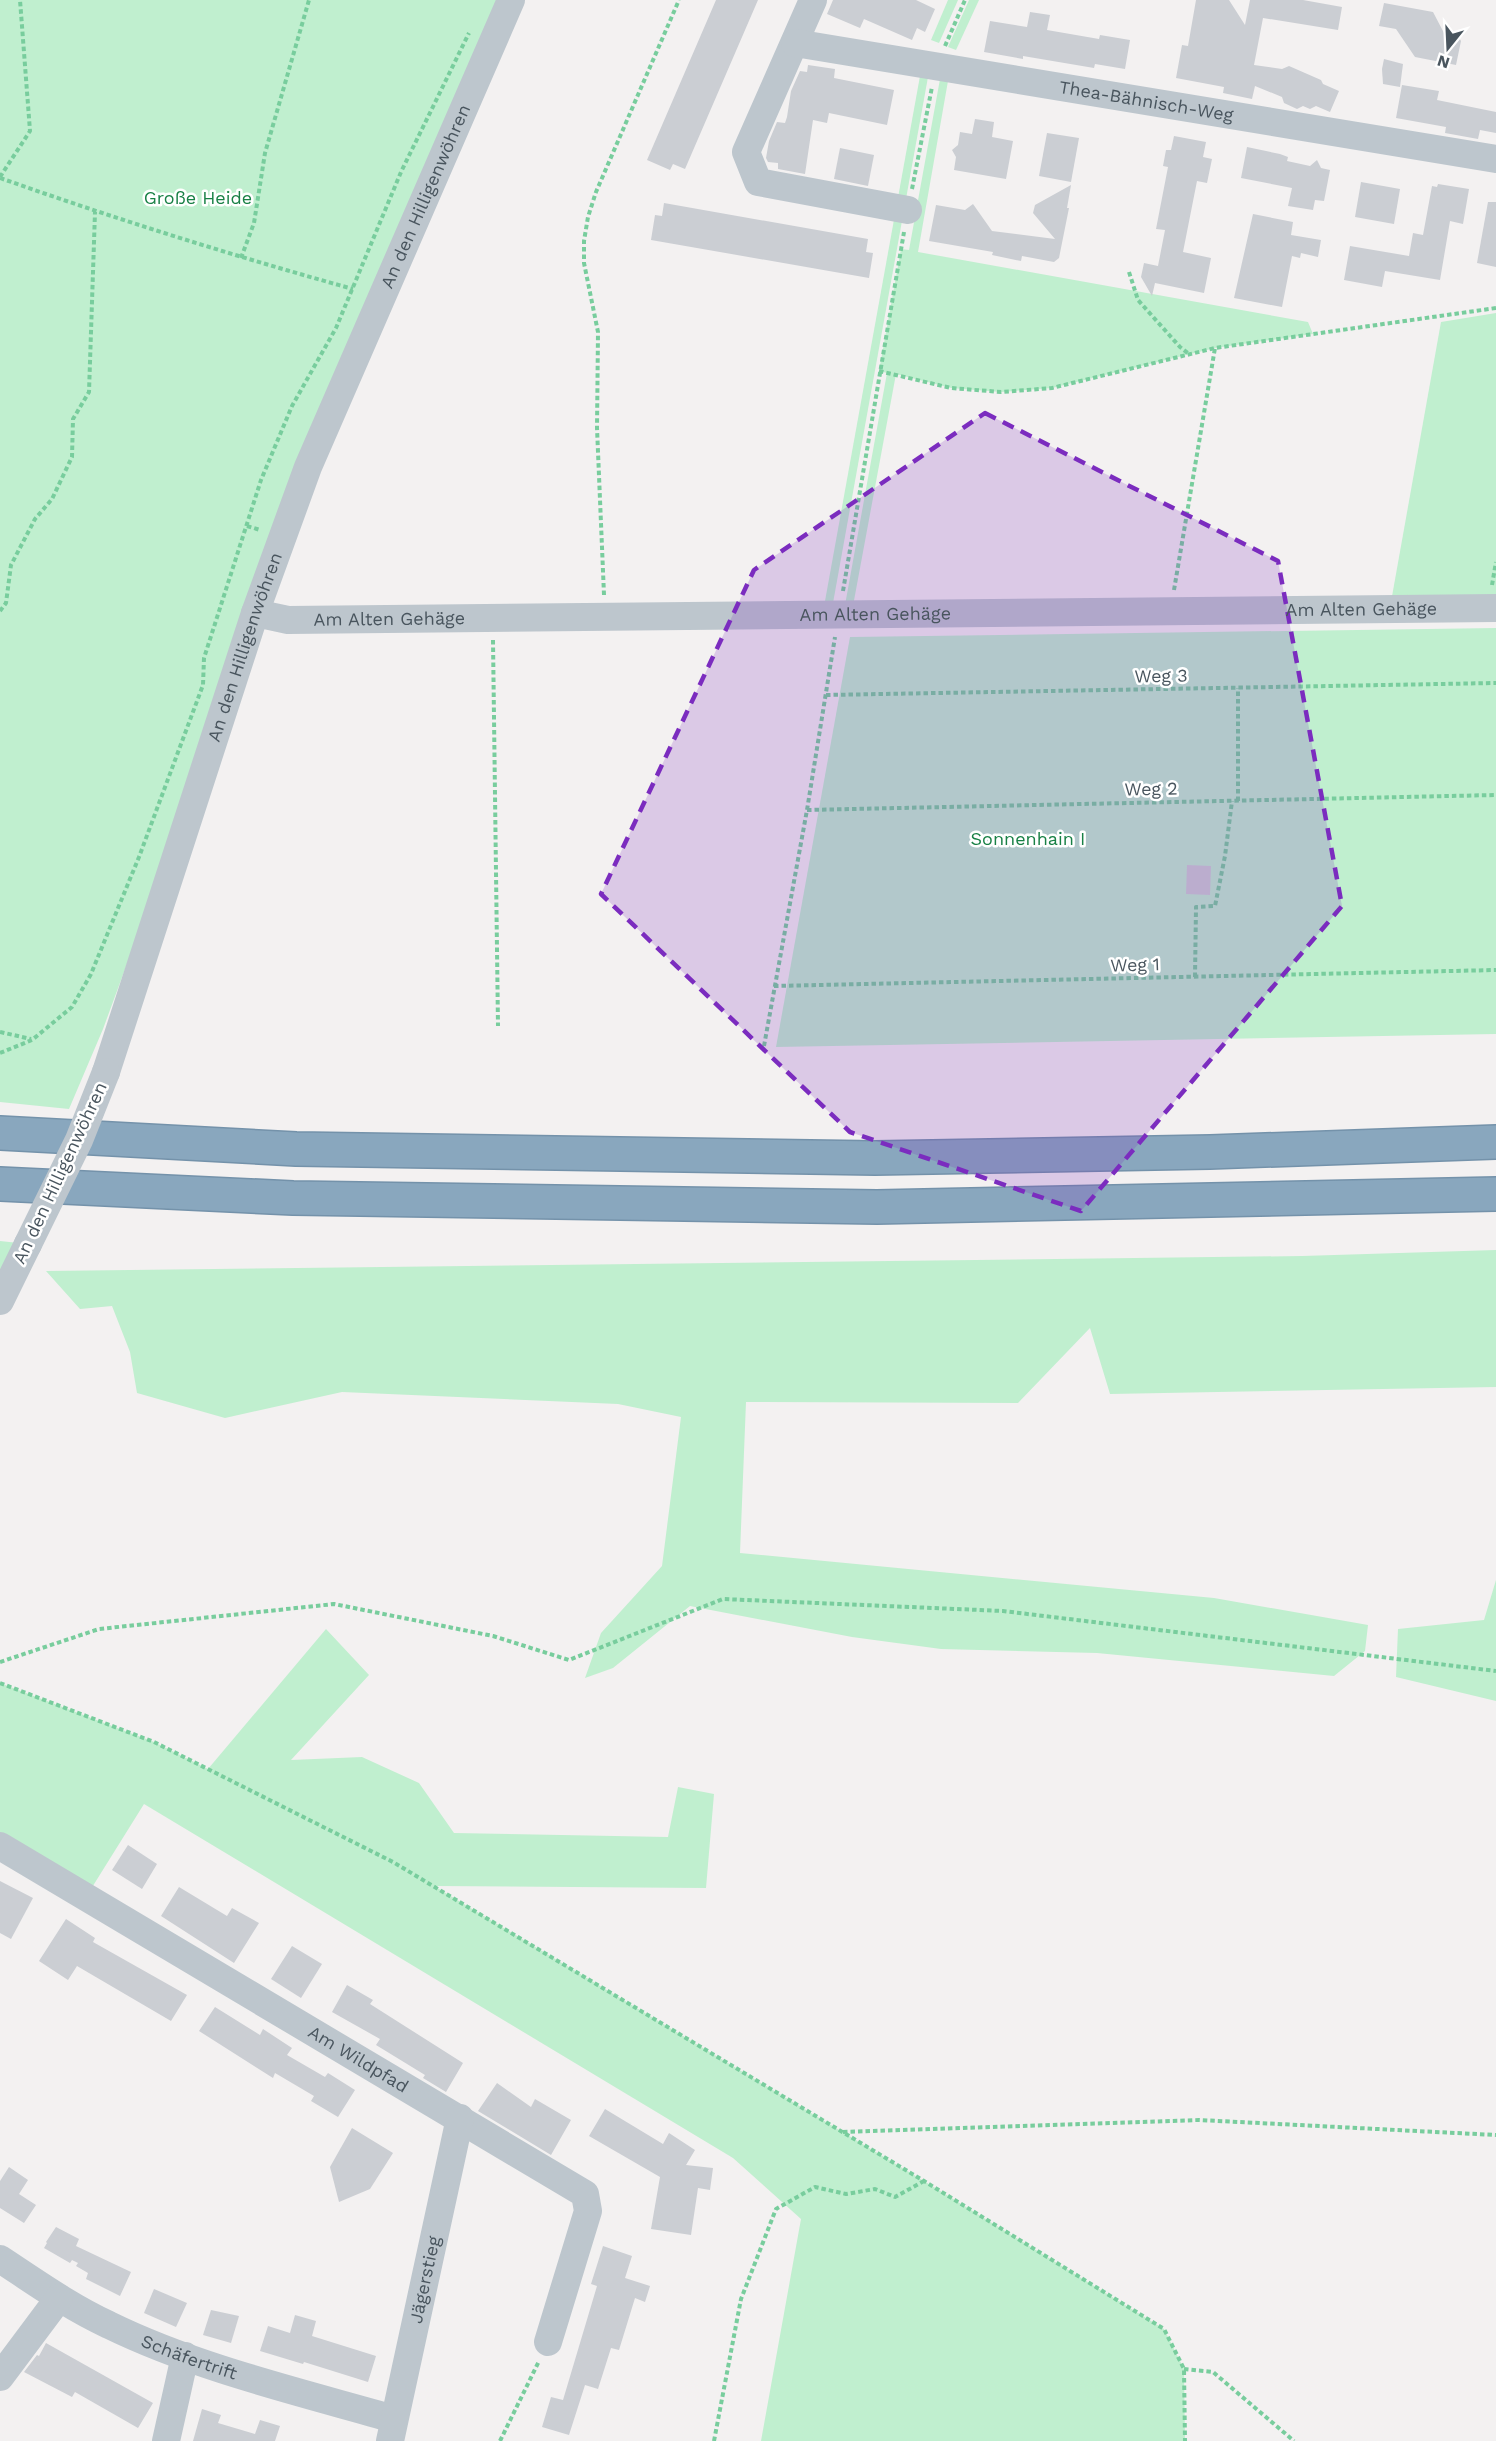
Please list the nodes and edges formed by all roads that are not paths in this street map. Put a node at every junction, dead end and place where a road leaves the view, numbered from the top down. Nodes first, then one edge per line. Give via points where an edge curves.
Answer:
1 (511, 0) edge
2 (813, 0) edge
3 (795, 43) junction
4 (1496, 159) edge
5 (908, 210) road end
6 (1496, 608) edge
7 (255, 613) junction
8 (0, 1133) edge
9 (1496, 1142) edge
10 (0, 1184) edge
11 (1496, 1194) edge
12 (0, 1301) edge
13 (0, 1846) edge
14 (460, 2118) junction
15 (0, 2259) edge
16 (59, 2298) junction
17 (548, 2342) road end
18 (185, 2356) junction
19 (0, 2377) edge
20 (392, 2430) edge
21 (166, 2441) edge

1 - 7 street, An den Hilligenwöhren via 308,467
2 - 3 street
3 - 4 street, Thea-Bähnisch-Weg
3 - 5 street via 746,152 758,182
6 - 7 street, Am Alten Gehäge via 288,620
7 - 12 street, An den Hilligenwöhren, bridge via 106,1072 79,1140
8 - 9 highway via 296,1149 875,1158
10 - 11 highway via 293,1198 876,1207
13 - 14 street, Am Wildpfad
14 - 17 street, Am Wildpfad via 585,2194 588,2211
14 - 20 street, Jägerstieg
15 - 16 street, Schäfertrift
16 - 18 street, Schäfertrift via 145,2342
16 - 19 street
18 - 20 street, Schäfertrift via 277,2385
18 - 21 street

